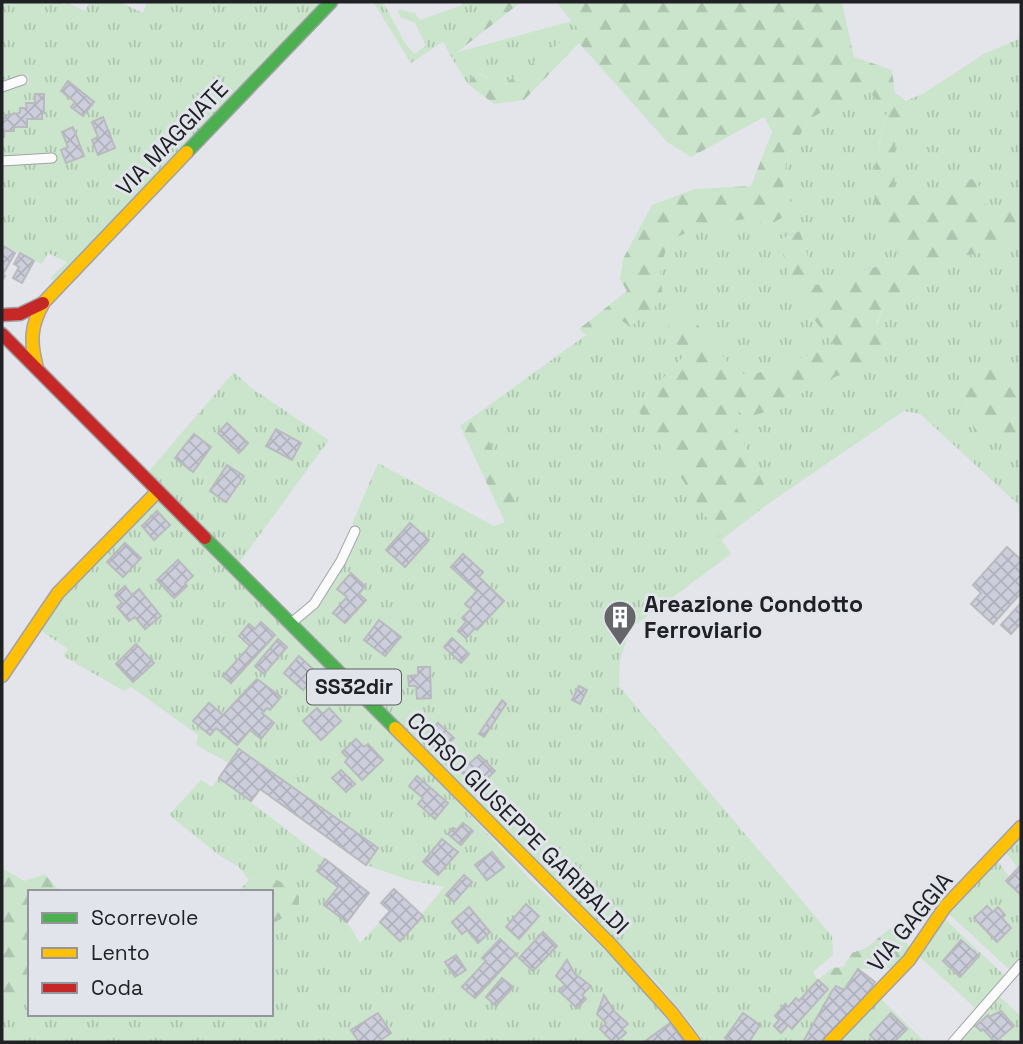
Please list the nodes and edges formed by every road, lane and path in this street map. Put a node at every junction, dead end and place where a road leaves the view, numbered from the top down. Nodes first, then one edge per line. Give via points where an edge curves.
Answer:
1 (331, 2) edge
2 (22, 80) dead end
3 (2, 87) edge
4 (52, 158) dead end
5 (2, 161) edge
6 (44, 302) junction
7 (20, 314) junction
8 (2, 315) edge
9 (30, 328) junction
10 (4, 336) edge
11 (38, 370) junction
12 (158, 491) junction
13 (355, 531) dead end
14 (290, 624) junction
15 (2, 676) edge
16 (1021, 827) edge
17 (1021, 964) edge
18 (694, 1042) edge
19 (831, 1042) edge
20 (953, 1042) edge

1 - 6 street, VIA MAGGIATE
2 - 3 street
4 - 5 street
6 - 7 street, VIA MAGGIATE
6 - 9 street, VIA MAGGIATE
7 - 8 street, VIA MAGGIATE
7 - 10 street
9 - 10 street
9 - 11 street via 29,345
10 - 11 street, CORSO GIUSEPPE GARIBALDI / SS32dir
11 - 12 street, CORSO GIUSEPPE GARIBALDI / SS32dir
12 - 14 street, CORSO GIUSEPPE GARIBALDI / SS32dir
12 - 15 street via 58,593
13 - 14 street via 314,604
14 - 18 street, CORSO GIUSEPPE GARIBALDI / SS32dir via 610,944
16 - 19 street, VIA GAGGIA via 945,907 909,960
17 - 20 street

